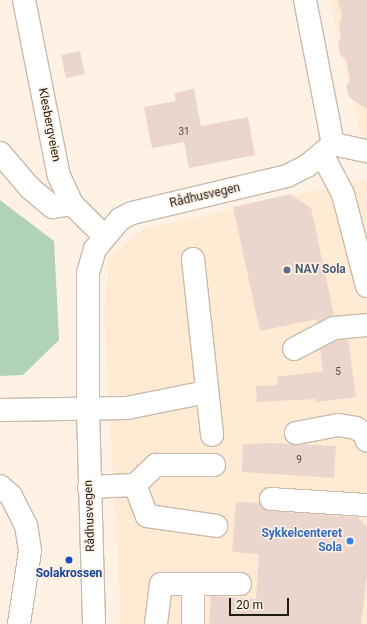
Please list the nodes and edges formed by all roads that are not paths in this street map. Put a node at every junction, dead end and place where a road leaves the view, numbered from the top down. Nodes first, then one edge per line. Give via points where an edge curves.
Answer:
1 (24, 0) edge
2 (305, 0) edge
3 (327, 149) junction
4 (367, 151) edge
5 (0, 153) edge
6 (72, 204) junction
7 (104, 236) junction
8 (193, 259) dead end
9 (367, 286) edge
10 (367, 325) edge
11 (294, 348) dead end
12 (206, 392) junction
13 (88, 408) junction
14 (0, 410) edge
15 (296, 433) dead end
16 (212, 435) dead end
17 (367, 441) edge
18 (214, 465) dead end
19 (135, 485) junction
20 (0, 486) edge
21 (90, 487) junction
22 (271, 499) dead end
23 (367, 505) edge
24 (216, 526) dead end
25 (240, 584) dead end
26 (193, 586) junction
27 (19, 624) edge
28 (94, 624) edge
29 (156, 624) edge
30 (193, 624) edge

1 - 6 street, Klesbergveien via 59,176
2 - 3 street
3 - 4 street
3 - 7 street, Rådhusvegen via 307,166 270,181 132,213 120,219
3 - 9 street via 343,194
5 - 6 street via 30,188 53,207
6 - 7 street, Klesbergveien
7 - 13 street, Rådhusvegen via 95,249 88,273
8 - 12 street via 200,305
10 - 11 street via 334,328
12 - 13 street via 127,408
12 - 16 street
13 - 14 street
13 - 21 street, Rådhusvegen
15 - 17 street via 338,426 356,428 365,434
18 - 19 street via 156,465
19 - 21 street
19 - 24 street via 147,516
20 - 27 street via 11,496 26,525 30,551
21 - 28 street, Rådhusvegen
22 - 23 street
25 - 26 street
26 - 29 street via 161,584
26 - 30 street

